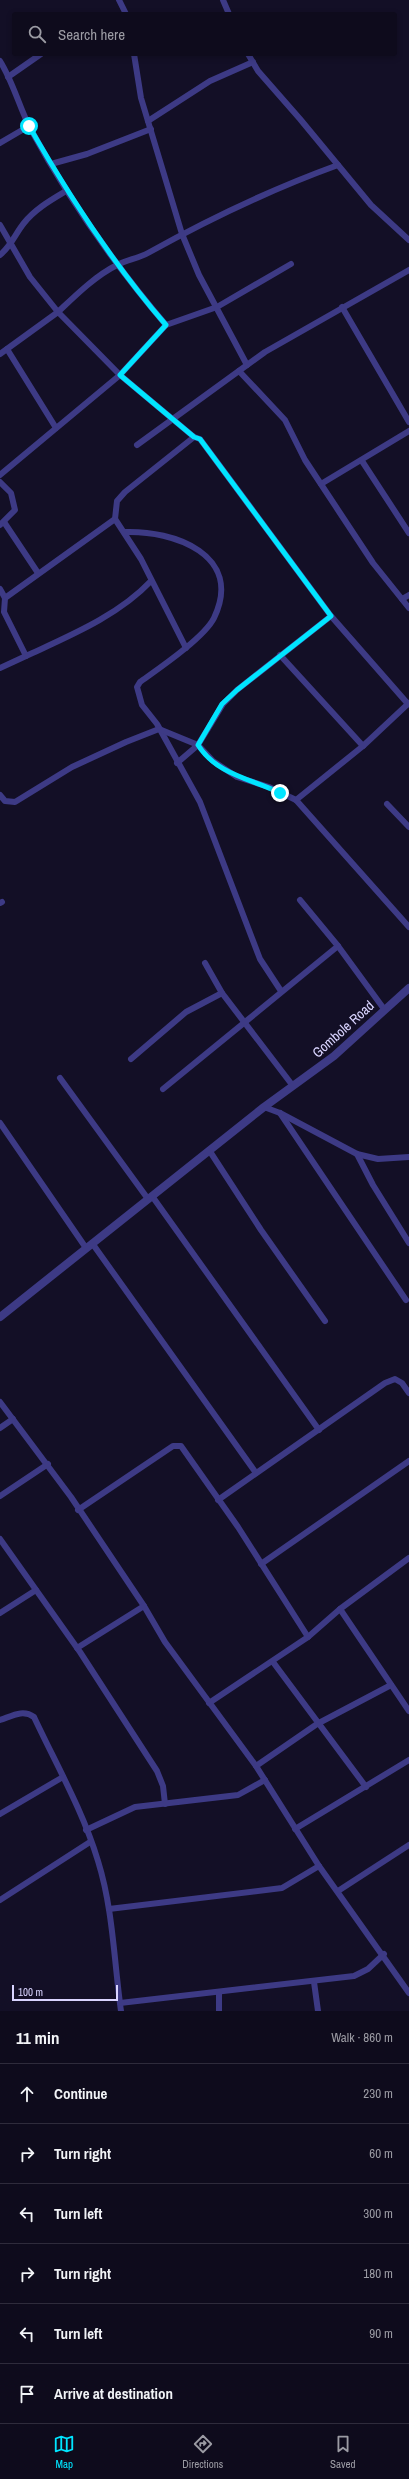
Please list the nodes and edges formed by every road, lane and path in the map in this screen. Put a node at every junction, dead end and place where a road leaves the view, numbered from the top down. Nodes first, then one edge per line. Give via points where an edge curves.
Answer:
1 (119, 0) edge
2 (223, 0) edge
3 (125, 12) edge
4 (228, 12) edge
5 (37, 56) edge
6 (134, 56) edge
7 (249, 56) edge
8 (0, 61) edge
9 (253, 62) junction
10 (8, 77) junction
11 (148, 121) junction
12 (29, 126) junction
13 (151, 129) junction
14 (0, 143) edge
15 (50, 164) junction
16 (338, 165) junction
17 (66, 191) junction
18 (0, 225) edge
19 (182, 234) junction
20 (409, 240) edge
21 (10, 246) junction
22 (0, 255) edge
23 (291, 264) dead end
24 (117, 266) junction
25 (409, 270) edge
26 (217, 307) junction
27 (342, 307) junction
28 (58, 312) junction
29 (166, 325) junction
30 (7, 349) junction
31 (0, 354) edge
32 (247, 365) junction
33 (239, 371) junction
34 (120, 375) junction
35 (174, 419) junction
36 (409, 422) edge
37 (56, 428) junction
38 (409, 431) edge
39 (194, 437) junction
40 (137, 445) dead end
41 (362, 461) junction
42 (0, 475) edge
43 (0, 482) edge
44 (321, 484) junction
45 (115, 519) junction
46 (2, 523) edge
47 (124, 532) junction
48 (409, 533) edge
49 (38, 573) junction
50 (151, 581) junction
51 (0, 589) edge
52 (409, 595) edge
53 (5, 598) junction
54 (402, 599) junction
55 (409, 608) edge
56 (2, 614) edge
57 (331, 616) junction
58 (186, 648) junction
59 (280, 655) junction
60 (26, 656) junction
61 (0, 668) edge
62 (409, 703) edge
63 (159, 729) junction
64 (198, 745) junction
65 (363, 746) junction
66 (177, 763) junction
67 (0, 795) edge
68 (296, 800) junction
69 (387, 804) dead end
70 (409, 827) edge
71 (300, 900) dead end
72 (409, 927) edge
73 (338, 946) junction
74 (205, 963) dead end
75 (409, 988) edge
76 (281, 991) junction
77 (222, 992) junction
78 (384, 1009) junction
79 (244, 1021) junction
80 (131, 1059) dead end
81 (60, 1078) dead end
82 (293, 1086) junction
83 (163, 1089) dead end
84 (264, 1106) junction
85 (280, 1113) junction
86 (0, 1123) edge
87 (209, 1150) junction
88 (356, 1154) junction
89 (409, 1157) edge
90 (150, 1198) junction
91 (409, 1243) edge
92 (89, 1246) junction
93 (406, 1300) dead end
94 (0, 1317) edge
95 (325, 1321) dead end
96 (409, 1393) edge
97 (0, 1402) edge
98 (13, 1419) junction
99 (0, 1428) edge
100 (319, 1430) junction
101 (409, 1461) edge
102 (48, 1464) junction
103 (256, 1473) junction
104 (0, 1496) edge
105 (218, 1500) junction
106 (78, 1510) junction
107 (0, 1538) edge
108 (409, 1558) edge
109 (261, 1564) junction
110 (36, 1590) junction
111 (144, 1606) junction
112 (340, 1609) junction
113 (0, 1613) edge
114 (308, 1637) junction
115 (77, 1648) junction
116 (273, 1662) junction
117 (391, 1685) junction
118 (209, 1703) junction
119 (409, 1711) edge
120 (0, 1720) edge
121 (317, 1724) junction
122 (409, 1760) edge
123 (256, 1766) junction
124 (63, 1777) junction
125 (265, 1780) junction
126 (366, 1787) junction
127 (165, 1804) junction
128 (0, 1814) edge
129 (295, 1829) junction
130 (86, 1830) junction
131 (90, 1842) junction
132 (409, 1845) edge
133 (319, 1866) junction
134 (338, 1891) junction
135 (0, 1900) edge
136 (109, 1909) junction
137 (384, 1954) junction
138 (314, 1982) junction
139 (219, 1992) junction
140 (409, 1993) edge
141 (120, 2003) junction
142 (121, 2011) edge
143 (219, 2011) edge
144 (318, 2011) edge

1 - 3 street
2 - 4 street
5 - 10 street
6 - 11 street via 141,98
7 - 9 street
8 - 10 street
9 - 11 street via 210,81
9 - 16 street
10 - 12 street
11 - 13 street
12 - 14 street
12 - 15 street
13 - 15 street via 87,154
13 - 19 street
15 - 17 street
16 - 19 street via 284,184
16 - 20 street via 371,205
17 - 21 street via 33,212
17 - 24 street
18 - 21 street
19 - 24 street via 144,255
19 - 26 street via 199,275
21 - 22 street
21 - 28 street via 30,277
23 - 26 street
24 - 28 street via 89,285
24 - 29 street
25 - 27 street
26 - 29 street
26 - 32 street
27 - 32 street
27 - 36 street
28 - 30 street
28 - 34 street
29 - 34 street
30 - 31 street
30 - 37 street
32 - 33 street
33 - 35 street
33 - 44 street via 285,420 305,460
34 - 35 street
34 - 37 street
35 - 39 street
35 - 40 street
37 - 42 street
38 - 41 street
39 - 45 street via 125,492 118,501
39 - 57 street via 200,439
41 - 44 street
41 - 48 street
43 - 46 street via 11,493 15,510
44 - 54 street via 374,563
45 - 47 street
45 - 49 street
46 - 49 street
47 - 50 street
47 - 58 street via 158,534 189,543 204,552 219,576 222,587 214,619
49 - 53 street
50 - 58 street
50 - 60 street via 137,596 49,646
51 - 53 street
52 - 54 street
53 - 56 street
54 - 55 street
56 - 60 street
57 - 59 street
57 - 62 street
58 - 63 street via 140,682 137,687 142,705
59 - 64 street via 222,704
59 - 65 street
60 - 61 street
62 - 65 street
63 - 64 street
63 - 66 street
63 - 67 street via 72,767 15,802 5,801
64 - 66 street
64 - 68 street via 213,761 231,774
65 - 68 street
66 - 76 street via 200,802 260,958
68 - 72 street
69 - 70 street
71 - 73 street
73 - 76 street
73 - 78 street
74 - 77 street
75 - 78 street, Gombole Road
76 - 79 street
77 - 79 street
77 - 80 street via 186,1012
78 - 82 street, Gombole Road via 334,1056
79 - 82 street
79 - 83 street
81 - 90 street
82 - 84 street, Gombole Road
84 - 85 street
84 - 87 street, Gombole Road
85 - 88 street
85 - 93 street
86 - 92 street
87 - 90 street, Gombole Road
87 - 95 street
88 - 89 street via 378,1159
88 - 91 street
90 - 92 street, Gombole Road
90 - 100 street
92 - 94 street, Gombole Road
92 - 103 street
96 - 100 street via 402,1383 395,1379 385,1383
97 - 98 street
98 - 99 street
98 - 102 street
100 - 103 street
101 - 109 street
102 - 104 street
102 - 106 street
103 - 105 street
105 - 106 street via 181,1446 173,1446
105 - 109 street
106 - 111 street
107 - 110 street
108 - 112 street
109 - 114 street
110 - 113 street
110 - 115 street
111 - 115 street
111 - 118 street via 165,1642
112 - 114 street
112 - 117 street
114 - 116 street
115 - 127 street via 157,1771 163,1786
116 - 118 street
116 - 121 street
117 - 119 street
117 - 121 street
118 - 123 street
120 - 124 street via 21,1712 34,1717
121 - 123 street
121 - 126 street
122 - 126 street
123 - 125 street
124 - 128 street
124 - 130 street
125 - 127 street via 238,1795
125 - 129 street
126 - 129 street
127 - 130 street via 135,1808
129 - 133 street
130 - 131 street
131 - 135 street
131 - 136 street via 98,1860
132 - 134 street
133 - 134 street
133 - 136 street via 282,1888
134 - 137 street
136 - 141 street
137 - 138 street via 368,1969 354,1976
137 - 140 street
138 - 139 street
138 - 144 street
139 - 141 street
139 - 143 street
141 - 142 street

